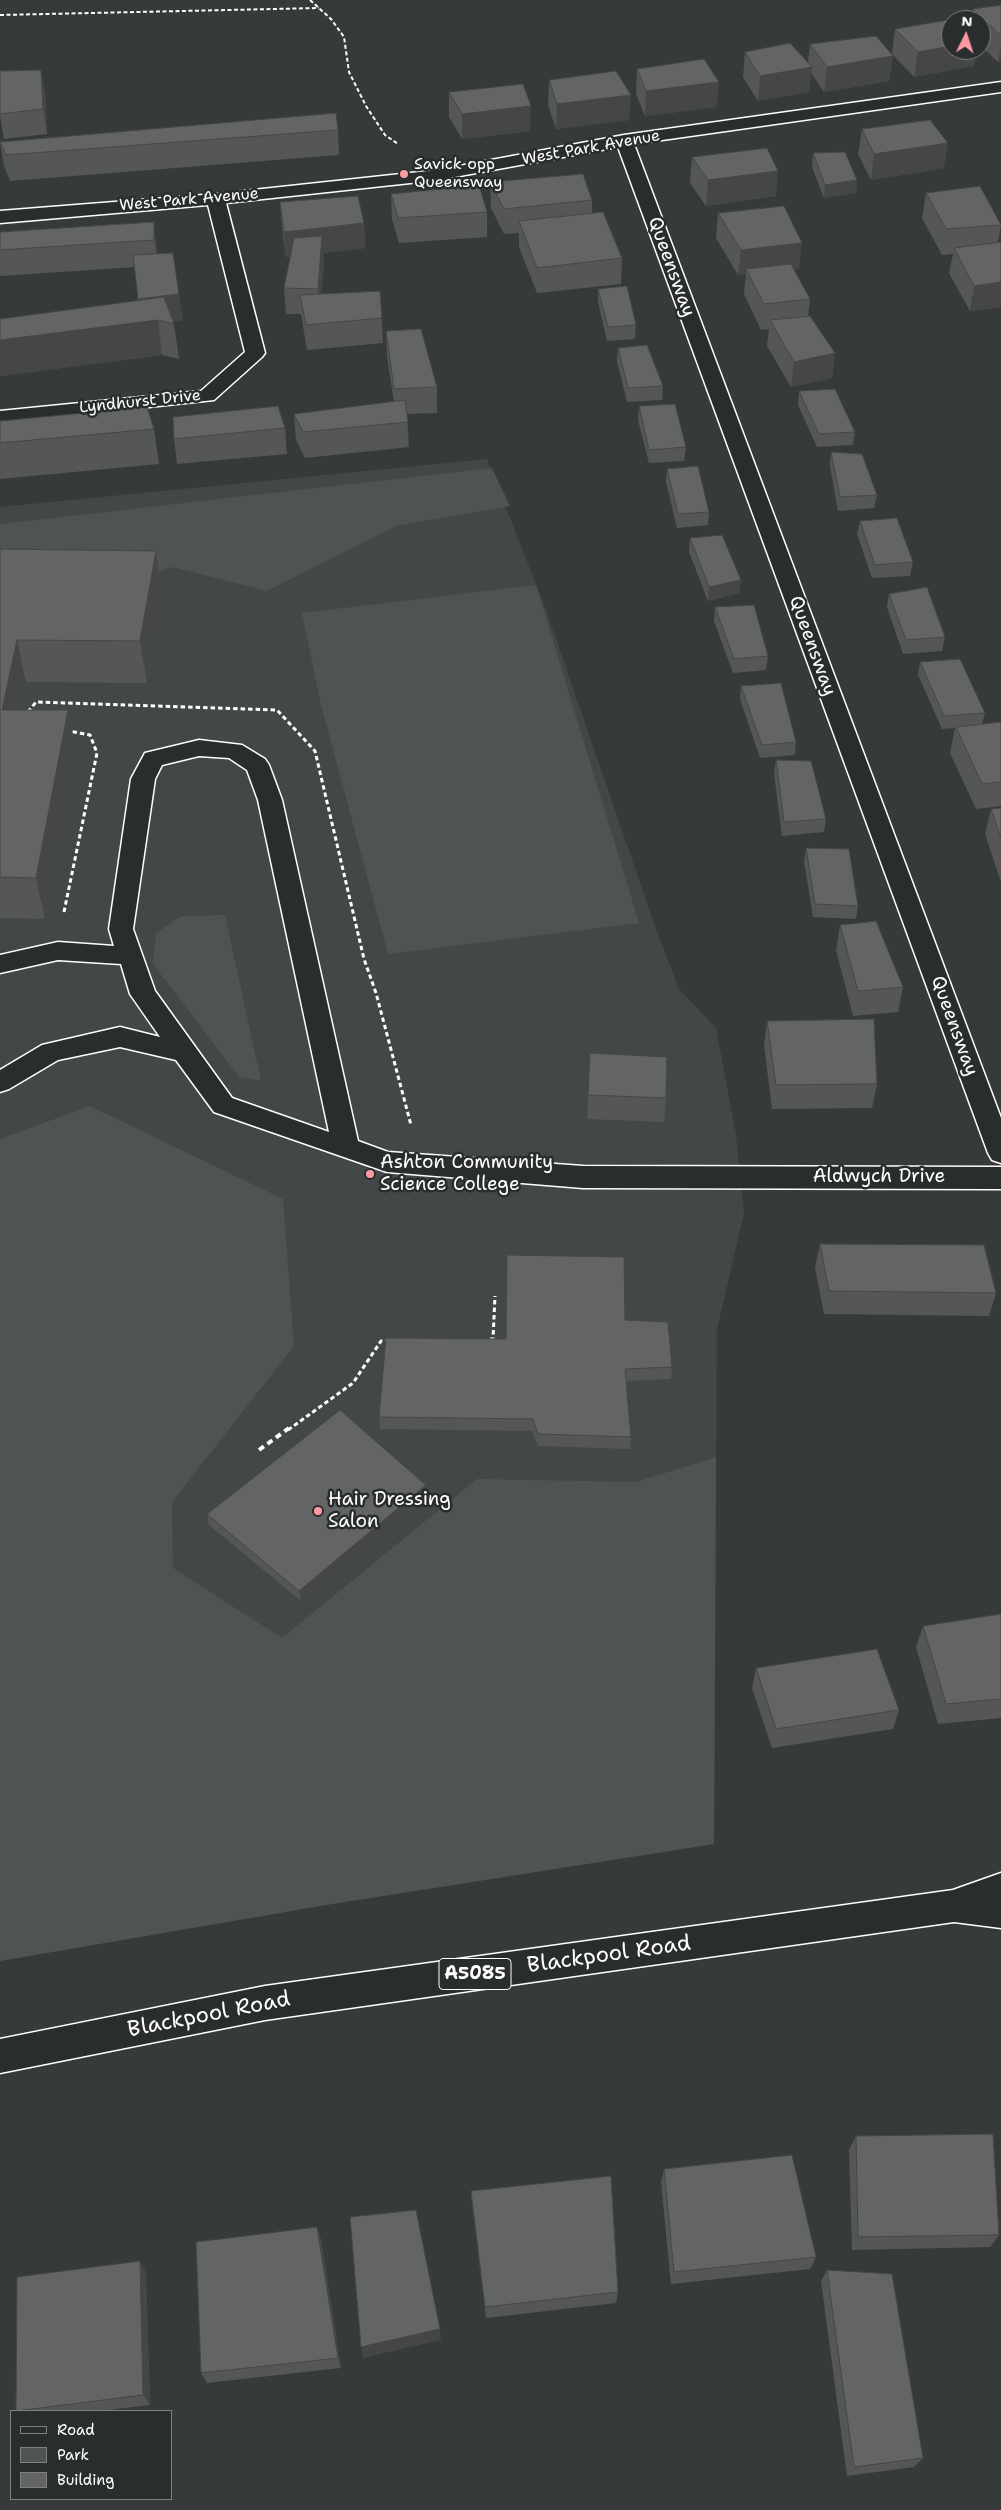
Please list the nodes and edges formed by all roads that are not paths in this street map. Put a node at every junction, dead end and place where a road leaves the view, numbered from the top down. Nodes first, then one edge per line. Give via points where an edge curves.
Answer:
1 (996, 92) edge
2 (624, 140) junction
3 (216, 198) junction
4 (0, 217) edge
5 (0, 417) edge
6 (130, 956) junction
7 (0, 964) edge
8 (184, 1052) junction
9 (0, 1082) edge
10 (346, 1148) junction
11 (1001, 1152) edge
12 (1001, 1178) edge
13 (1001, 1889) edge
14 (953, 1906) junction
15 (1001, 1912) edge
16 (0, 2056) edge

1 - 2 main road, West Park Avenue
2 - 3 main road, West Park Avenue via 438,175
2 - 11 main road, Queensway
3 - 4 main road, West Park Avenue
3 - 5 main road, Lyndhurst Drive via 255,353 207,396
6 - 7 main road via 58,952
6 - 8 main road, Aldwych Drive via 143,994
6 - 10 main road, Aldwych Drive via 121,929 143,779 153,759 199,748 234,751 257,765 270,800
8 - 9 main road via 120,1037 51,1052
8 - 10 main road, Aldwych Drive via 223,1105
10 - 12 main road, Aldwych Drive via 387,1162 582,1177
13 - 14 main road, Blackpool Road / A5085
14 - 15 main road, Blackpool Road / A5085
14 - 16 main road, Blackpool Road / A5085 via 265,2003

